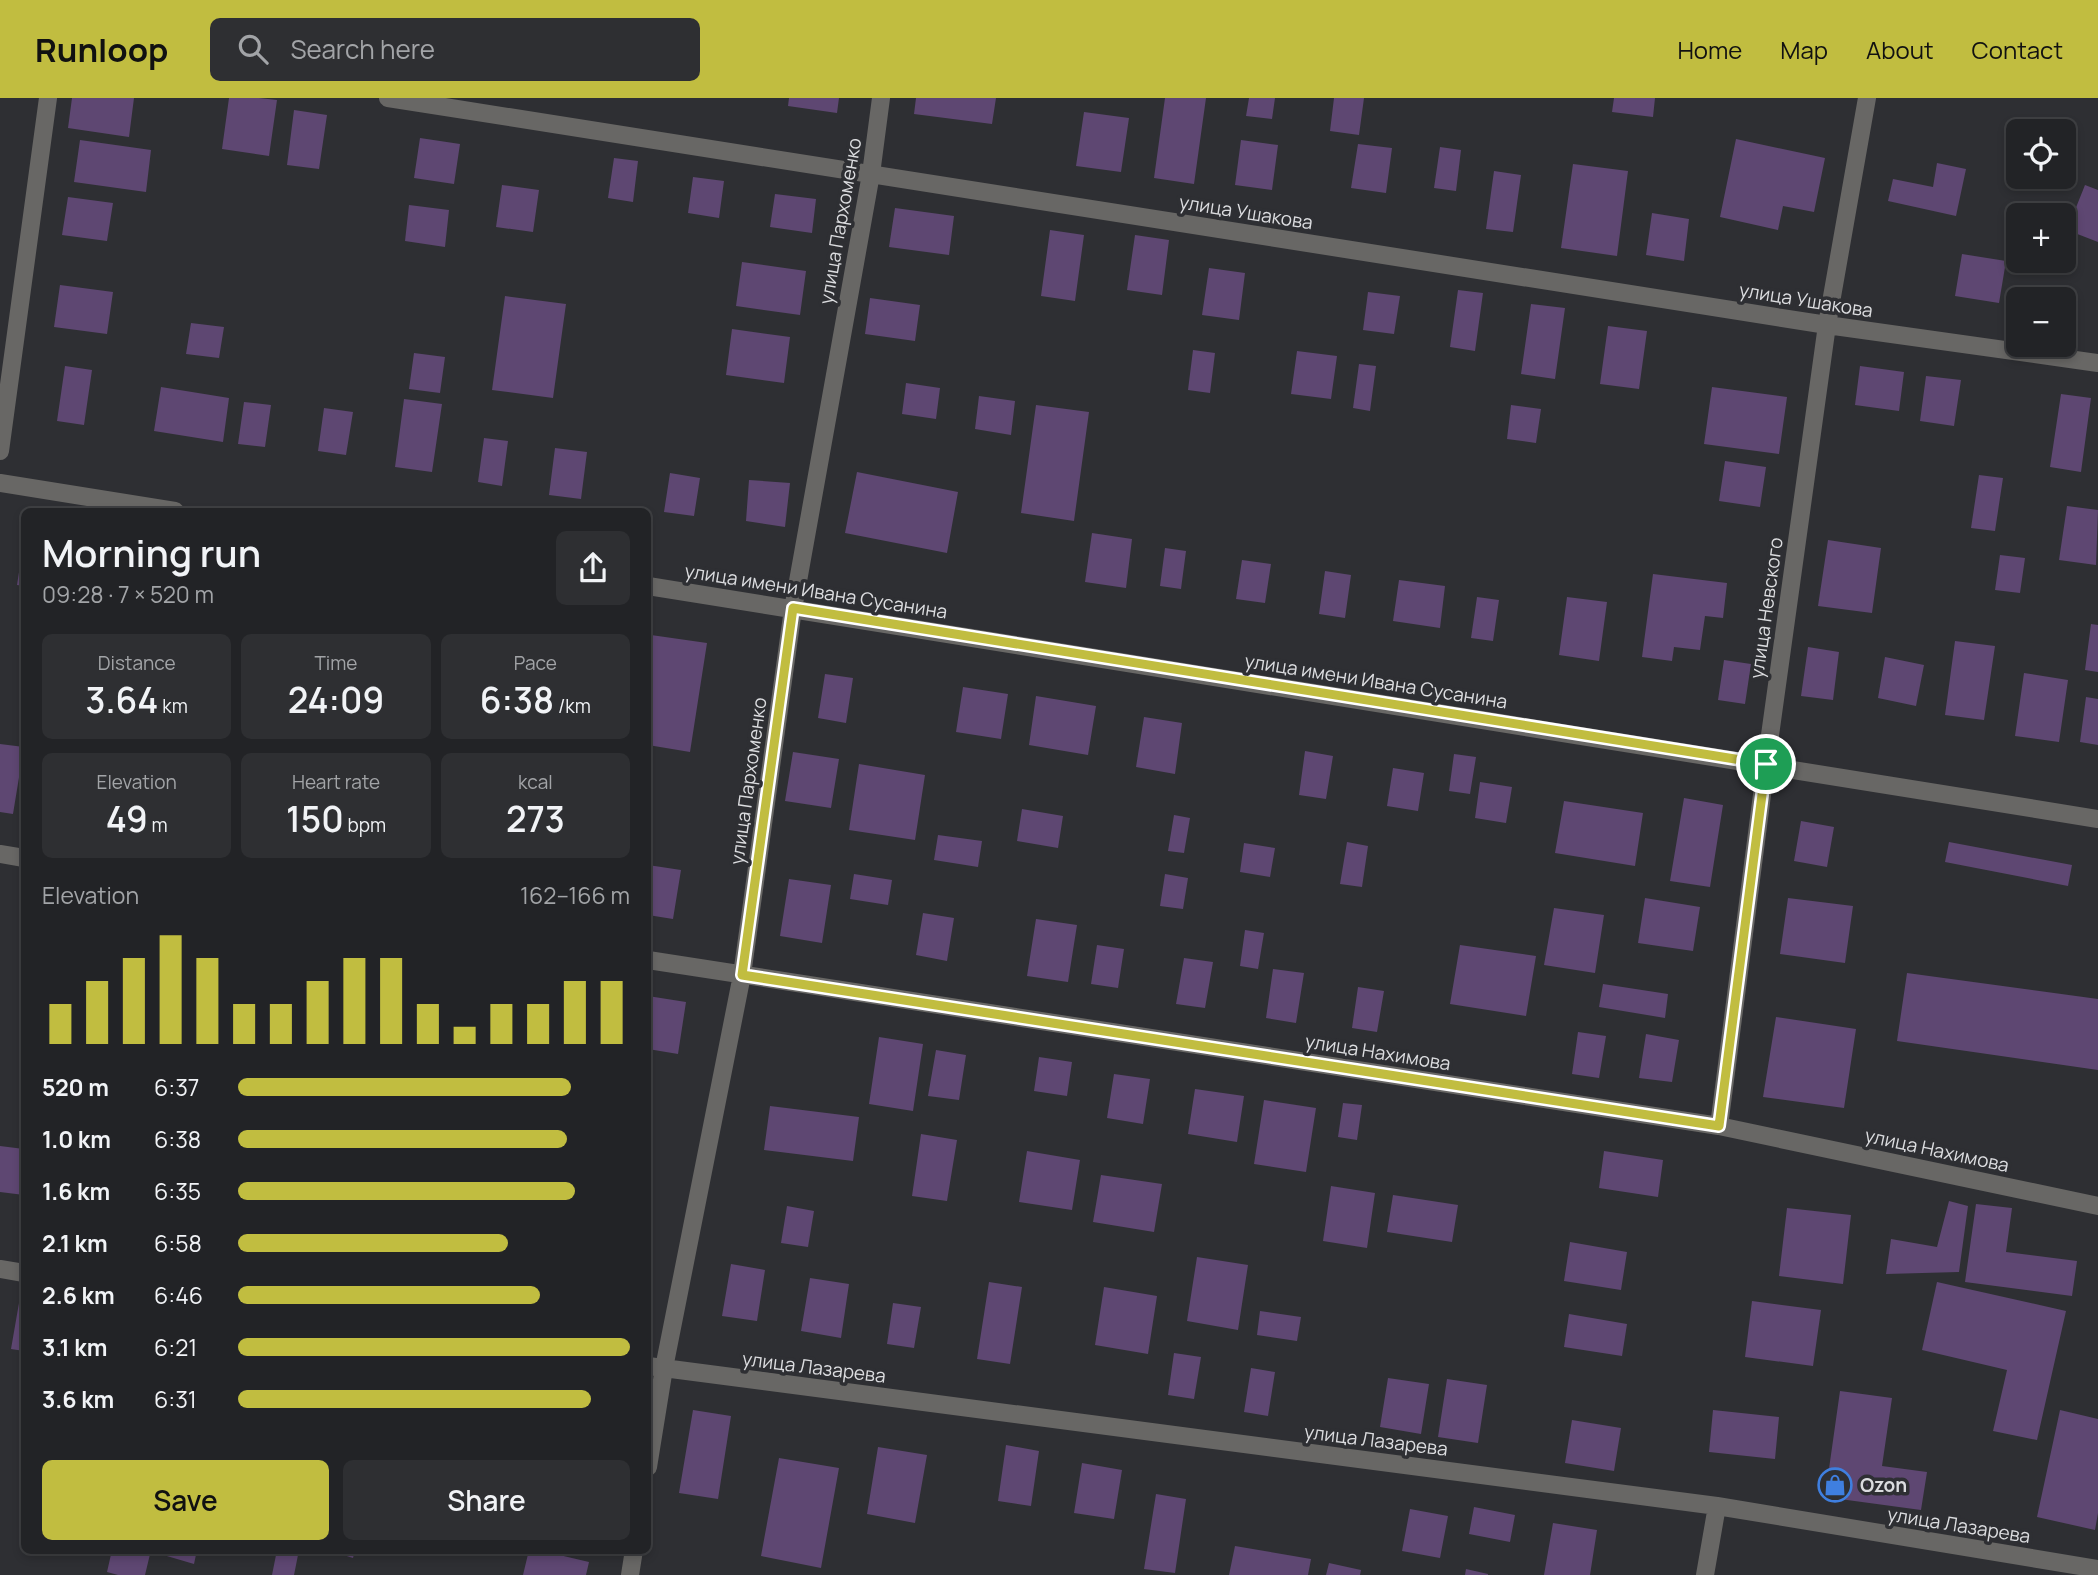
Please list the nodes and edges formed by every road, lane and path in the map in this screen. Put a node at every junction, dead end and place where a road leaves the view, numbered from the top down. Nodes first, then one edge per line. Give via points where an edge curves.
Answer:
1 (48, 98) edge
2 (388, 98) edge
3 (881, 98) edge
4 (1867, 98) edge
5 (871, 174) junction
6 (1828, 325) junction
7 (2098, 363) edge
8 (0, 451) edge
9 (0, 484) edge
10 (155, 508) edge
11 (651, 586) edge
12 (793, 608) junction
13 (1766, 764) junction
14 (2098, 819) edge
15 (0, 854) edge
16 (21, 858) edge
17 (651, 960) edge
18 (742, 975) junction
19 (1719, 1126) junction
20 (2098, 1206) edge
21 (0, 1269) edge
22 (21, 1272) edge
23 (656, 1367) edge
24 (651, 1430) edge
25 (1717, 1506) junction
26 (633, 1554) edge
27 (2098, 1569) edge
28 (630, 1575) edge
29 (1705, 1575) edge

1 - 8 street
2 - 5 street, улица Ушакова
3 - 5 street, улица Пархоменко
4 - 6 street, улица Невского
5 - 6 street, улица Ушакова
5 - 12 street, улица Пархоменко
6 - 7 street, улица Ушакова
6 - 13 street, улица Невского
9 - 10 street
11 - 12 street, улица имени Ивана Сусанина
12 - 13 street, улица имени Ивана Сусанина
12 - 18 street, улица Пархоменко
13 - 14 street, улица имени Ивана Сусанина
13 - 19 street, улица Невского
15 - 16 street
17 - 18 street, улица Нахимова
18 - 19 street, улица Нахимова
18 - 23 street, улица Пархоменко
19 - 20 street, улица Нахимова
21 - 22 street
23 - 24 street, улица Пархоменко
23 - 25 street, улица Лазарева
25 - 27 street, улица Лазарева
25 - 29 street
26 - 28 street

